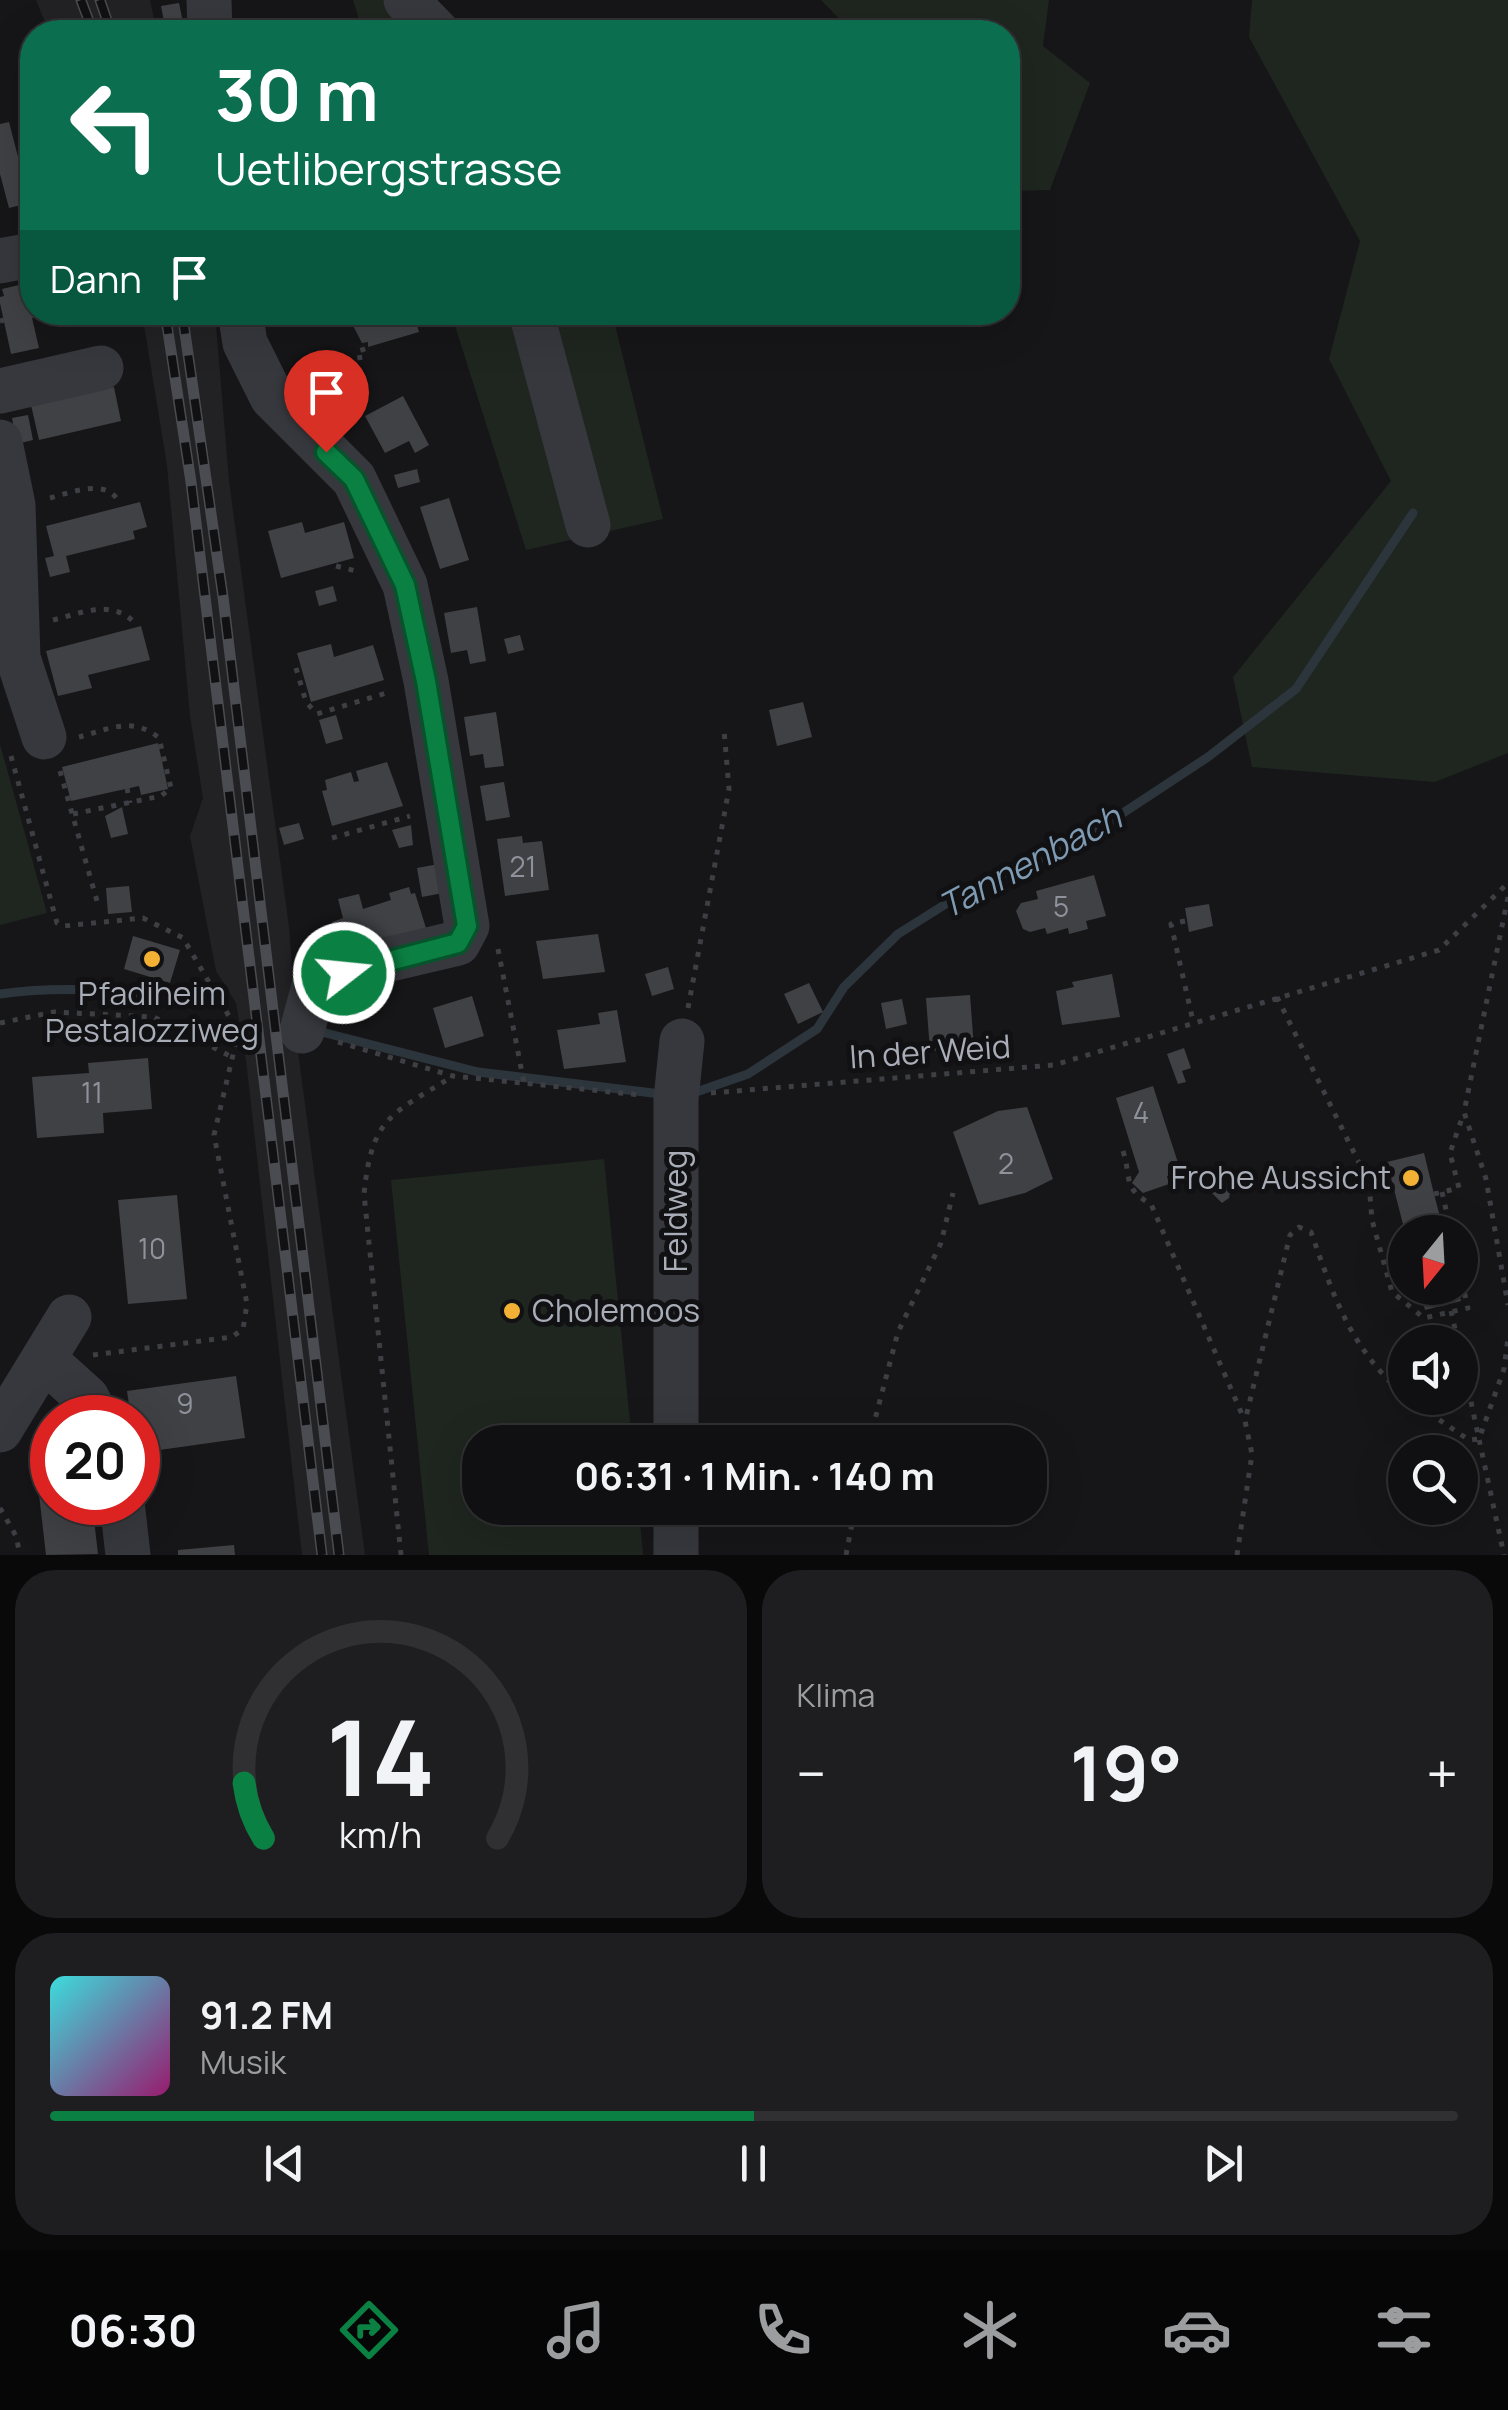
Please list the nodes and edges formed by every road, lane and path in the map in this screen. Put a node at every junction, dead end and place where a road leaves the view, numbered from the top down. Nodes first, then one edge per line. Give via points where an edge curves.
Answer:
1 (406, 0) edge
2 (425, 20) edge
3 (243, 325) edge
4 (534, 325) edge
5 (362, 347) dead end
6 (101, 368) dead end
7 (295, 376) dead end
8 (0, 391) edge
9 (0, 442) edge
10 (120, 504) dead end
11 (12, 505) junction
12 (588, 524) dead end
13 (134, 622) dead end
14 (16, 630) junction
15 (296, 668) dead end
16 (426, 681) junction
17 (724, 730) dead end
18 (40, 738) junction
19 (442, 778) junction
20 (127, 788) dead end
21 (69, 802) dead end
22 (130, 802) junction
23 (73, 814) junction
24 (332, 838) dead end
25 (1508, 883) edge
26 (1508, 897) edge
27 (98, 901) dead end
28 (1185, 921) dead end
29 (467, 926) junction
30 (1277, 996) junction
31 (1194, 1021) junction
32 (0, 1023) edge
33 (302, 1031) joint
34 (246, 1040) dead end
35 (682, 1040) joint
36 (236, 1042) junction
37 (232, 1057) junction
38 (453, 1076) junction
39 (524, 1083) junction
40 (750, 1088) dead end
41 (676, 1099) junction
42 (1464, 1112) junction
43 (1124, 1150) dead end
44 (953, 1193) dead end
45 (1445, 1215) edge
46 (1467, 1305) edge
47 (1508, 1305) edge
48 (1452, 1311) junction
49 (69, 1317) dead end
50 (1455, 1325) edge
51 (1508, 1338) edge
52 (46, 1361) junction
53 (1388, 1381) edge
54 (84, 1395) edge
55 (1432, 1415) edge
56 (1474, 1415) edge
57 (1245, 1421) junction
58 (676, 1425) edge
59 (873, 1425) edge
60 (0, 1430) edge
61 (1479, 1439) junction
62 (0, 1508) edge
63 (125, 1525) edge
64 (676, 1525) edge
65 (852, 1525) edge
66 (20, 1555) edge
67 (128, 1555) edge
68 (402, 1555) edge
69 (676, 1555) edge
70 (846, 1555) edge
71 (1237, 1555) edge
72 (1504, 1555) edge

1 - 2 street
3 - 16 street via 272,396 354,479 405,585
4 - 12 street
5 - 7 path via 365,357
6 - 8 street
9 - 11 street
10 - 11 path via 98,487
11 - 14 street
13 - 14 path via 104,607
14 - 18 street
15 - 16 path via 306,702 317,714
16 - 19 street
17 - 35 path via 729,789
18 - 22 path via 138,724 159,738 169,794
18 - 36 path via 58,923 143,918 183,938 230,1018
19 - 24 path via 425,780 417,810 408,817
19 - 29 street
20 - 22 path
21 - 23 path
22 - 23 path
23 - 27 path
25 - 30 path, In der Weid via 1439,950
26 - 42 path
28 - 31 path via 1171,924
29 - 33 street via 458,943 314,982
29 - 39 path via 496,938
30 - 31 path, In der Weid
30 - 48 path via 1369,1183 1392,1292 1424,1318
31 - 40 path, In der Weid via 1054,1065
32 - 37 path via 54,1012 154,1017
33 - 38 path
34 - 36 path
35 - 41 street, Feldweg
36 - 37 path
37 - 52 path via 214,1135 247,1304 242,1330 232,1337
38 - 39 path
38 - 68 path via 391,1115 368,1150 364,1194
39 - 41 path
41 - 58 street, Feldweg
42 - 45 path via 1450,1152 1458,1188 1438,1193
42 - 47 path via 1486,1180
43 - 57 path via 1128,1186 1151,1204
44 - 59 path via 941,1243 898,1332
46 - 48 path
48 - 50 path
49 - 52 street
51 - 61 path
52 - 54 street
52 - 60 street
53 - 57 path via 1372,1366 1311,1232 1298,1227 1290,1235
55 - 61 path via 1469,1440
56 - 61 path
57 - 71 path via 1252,1454
61 - 72 path
62 - 66 path
63 - 67 street
64 - 69 street
65 - 70 path

